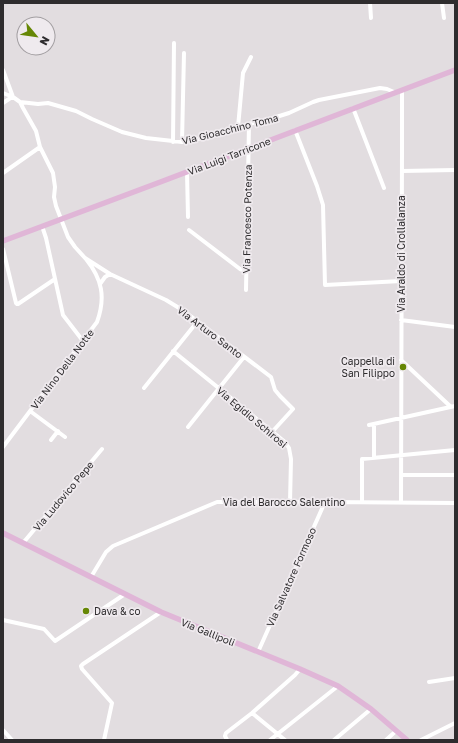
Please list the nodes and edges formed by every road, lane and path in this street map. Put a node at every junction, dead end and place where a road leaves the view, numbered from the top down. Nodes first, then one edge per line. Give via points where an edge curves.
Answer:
1 (370, 3) edge
2 (442, 3) edge
3 (371, 18) dead end
4 (444, 18) dead end
5 (174, 43) dead end
6 (184, 53) dead end
7 (251, 57) dead end
8 (3, 70) edge
9 (455, 70) edge
10 (402, 90) junction
11 (394, 92) junction
12 (3, 93) edge
13 (12, 97) junction
14 (20, 102) junction
15 (3, 103) edge
16 (353, 108) junction
17 (249, 124) junction
18 (238, 128) junction
19 (295, 130) junction
20 (173, 142) junction
21 (182, 142) junction
22 (40, 147) junction
23 (248, 148) junction
24 (455, 170) edge
25 (402, 171) junction
26 (187, 172) junction
27 (3, 173) edge
28 (384, 188) dead end
29 (188, 217) dead end
30 (60, 219) junction
31 (42, 226) junction
32 (189, 230) dead end
33 (3, 241) edge
34 (3, 249) edge
35 (85, 258) junction
36 (246, 269) junction
37 (110, 274) junction
38 (55, 279) junction
39 (401, 281) junction
40 (100, 284) junction
41 (246, 290) dead end
42 (401, 320) junction
43 (197, 322) junction
44 (455, 327) edge
45 (83, 341) junction
46 (173, 352) junction
47 (243, 358) junction
48 (401, 360) junction
49 (144, 388) dead end
50 (219, 388) junction
51 (453, 406) edge
52 (30, 411) junction
53 (401, 418) junction
54 (374, 424) junction
55 (369, 425) dead end
56 (188, 427) dead end
57 (58, 431) junction
58 (272, 432) junction
59 (65, 437) dead end
60 (51, 440) dead end
61 (3, 447) edge
62 (102, 449) dead end
63 (455, 450) edge
64 (401, 455) junction
65 (374, 458) junction
66 (401, 475) junction
67 (455, 475) edge
68 (290, 502) junction
69 (325, 502) junction
70 (362, 502) junction
71 (401, 502) junction
72 (455, 503) edge
73 (3, 533) edge
74 (23, 543) junction
75 (91, 577) junction
76 (126, 594) junction
77 (161, 612) junction
78 (3, 620) edge
79 (258, 652) junction
80 (300, 669) junction
81 (455, 678) edge
82 (429, 682) dead end
83 (338, 686) junction
84 (371, 709) junction
85 (252, 713) junction
86 (455, 723) edge
87 (3, 730) edge
88 (396, 731) junction
89 (278, 734) junction
90 (226, 738) edge
91 (12, 740) edge
92 (104, 740) edge
93 (270, 740) edge
94 (285, 740) edge
95 (334, 740) edge
96 (386, 740) edge
97 (407, 740) edge
98 (421, 740) edge

1 - 3 street
2 - 4 street
5 - 20 street
6 - 21 street
7 - 18 street via 243,73
8 - 13 street
9 - 10 main road, Via Luigi Tarricone
10 - 11 main road, Via Luigi Tarricone
10 - 25 street, Via Araldo di Crollalanza
11 - 16 main road, Via Luigi Tarricone
11 - 17 street, Via Gioacchino Toma via 380,88 326,99 278,117
12 - 13 street
13 - 14 street
13 - 15 street
14 - 20 street, Via Gioacchino Toma via 48,103 76,111 122,132
14 - 22 street, Via Arturo Santo via 36,131
16 - 19 main road, Via Luigi Tarricone
16 - 28 street
17 - 18 street, Via Gioacchino Toma
17 - 23 street, Via Francesco Potenza
18 - 21 street, Via Gioacchino Toma
19 - 23 main road, Via Luigi Tarricone
19 - 39 street via 324,205 324,285
20 - 21 street, Via Gioacchino Toma
22 - 27 street
22 - 30 street, Via Arturo Santo via 53,173 54,197
23 - 26 main road, Via Luigi Tarricone
23 - 36 street, Via Francesco Potenza
24 - 25 street
25 - 39 street, Via Araldo di Crollalanza
26 - 29 street
26 - 30 main road, Via Luigi Tarricone
30 - 31 main road, Via Luigi Tarricone
30 - 35 street, Via Arturo Santo via 74,247
31 - 33 main road, Via Luigi Tarricone
31 - 38 street
32 - 36 street via 240,269
34 - 38 street via 17,304
35 - 37 street, Via Arturo Santo
35 - 40 street, Via Arturo Santo
36 - 41 street, Via Francesco Potenza
37 - 40 street
37 - 43 street, Via Arturo Santo via 166,300
38 - 45 street via 63,315
39 - 42 street, Via Araldo di Crollalanza
40 - 45 street, Via Nino Della Notte via 100,314
42 - 44 street
42 - 48 street, Via Araldo di Crollalanza
43 - 46 street
43 - 47 street, Via Arturo Santo
45 - 52 street, Via Nino Della Notte
46 - 49 street
46 - 50 street, Via Egidio Schirosi
47 - 50 street
47 - 58 street, Via Arturo Santo via 271,377 275,390 293,408
48 - 51 street
48 - 53 street, Via Araldo di Crollalanza
50 - 56 street
50 - 58 street, Via Egidio Schirosi
51 - 53 street
52 - 57 street
52 - 61 street, Via Nino Della Notte
53 - 54 street
53 - 64 street, Via Araldo di Crollalanza
54 - 55 street
54 - 65 street
57 - 59 street
57 - 60 street
58 - 68 street, Via Egidio Schirosi via 290,448
62 - 74 street, Via Ludovico Pepe
63 - 64 street
64 - 65 street
64 - 66 street, Via Araldo di Crollalanza
65 - 70 street via 362,459
66 - 67 street
66 - 71 street, Via Araldo di Crollalanza
68 - 69 street, Via del Barocco Salentino
68 - 75 street, Via del Barocco Salentino via 217,502 113,546 106,552
69 - 70 street, Via del Barocco Salentino
69 - 79 street, Via Salvatore Formoso
70 - 71 street, Via del Barocco Salentino
71 - 72 street, Via del Barocco Salentino
73 - 74 main road, Via Gallipoli
74 - 75 main road, Via Gallipoli
75 - 76 main road, Via Gallipoli
76 - 77 main road, Via Gallipoli
76 - 78 street via 55,641 44,629
77 - 79 main road, Via Gallipoli
77 - 92 street via 82,666 112,703
79 - 80 main road, Via Gallipoli
80 - 83 main road, Via Gallipoli
80 - 85 street
81 - 82 street
83 - 84 main road, Via Gallipoli
83 - 89 street
84 - 88 main road, Via Gallipoli
84 - 95 street
85 - 89 street
85 - 90 street via 226,734
86 - 98 street
87 - 91 street
88 - 96 street
88 - 97 main road, Via Gallipoli
89 - 93 street
89 - 94 street

